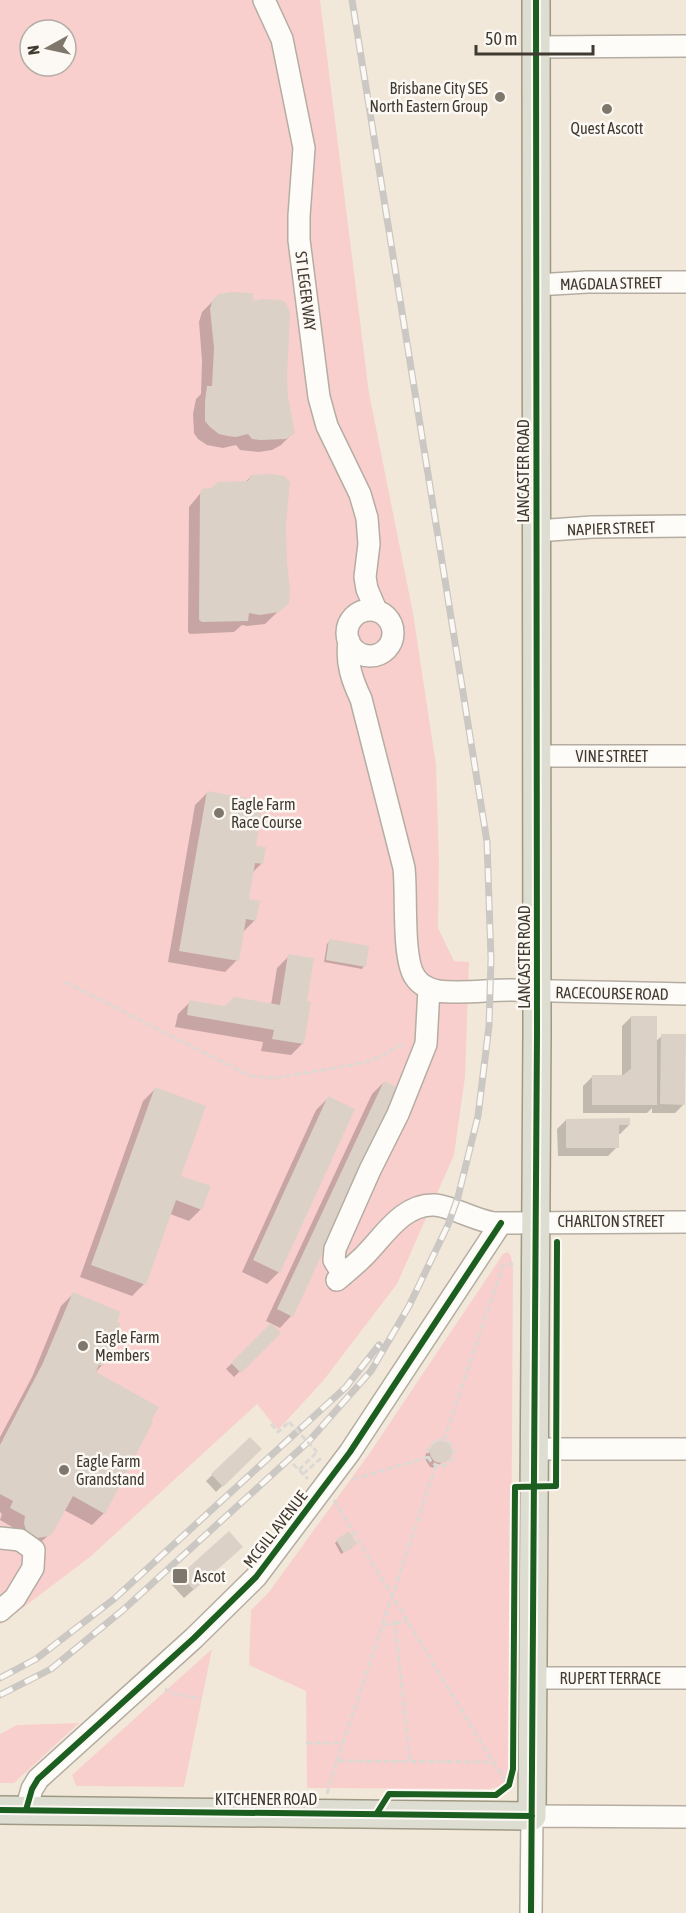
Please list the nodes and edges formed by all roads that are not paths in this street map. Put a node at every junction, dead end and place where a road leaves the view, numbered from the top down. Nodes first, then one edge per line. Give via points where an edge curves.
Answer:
1 (264, 0) edge
2 (536, 0) edge
3 (686, 46) edge
4 (537, 47) junction
5 (686, 282) edge
6 (536, 285) junction
7 (686, 526) edge
8 (537, 531) junction
9 (366, 613) junction
10 (349, 642) junction
11 (375, 656) junction
12 (361, 699) junction
13 (537, 756) junction
14 (686, 756) edge
15 (429, 988) junction
16 (537, 991) junction
17 (686, 994) edge
18 (537, 1221) junction
19 (686, 1222) edge
20 (501, 1223) junction
21 (535, 1449) junction
22 (686, 1449) edge
23 (0, 1538) edge
24 (0, 1611) edge
25 (533, 1678) junction
26 (686, 1678) edge
27 (13, 1810) edge
28 (532, 1816) junction
29 (686, 1817) edge
30 (531, 1913) edge

1 - 9 street, ST LEGER WAY via 282,39 304,148 299,240 319,397 327,426 360,494 367,518
2 - 4 main road, LANCASTER ROAD
3 - 4 street
4 - 6 main road, LANCASTER ROAD
5 - 6 street, MAGDALA STREET
6 - 8 main road, LANCASTER ROAD
7 - 8 street, NAPIER STREET
8 - 13 main road, LANCASTER ROAD
9 - 10 street via 348,627
9 - 11 street via 383,614 392,626 392,642
10 - 11 street via 359,653
10 - 12 street via 352,681
11 - 12 street via 364,676
12 - 15 street via 404,868 410,968 417,981
13 - 14 street, VINE STREET
13 - 16 main road, LANCASTER ROAD
15 - 16 street, RACECOURSE ROAD via 446,992
15 - 20 street via 426,1044 335,1249 334,1260 340,1277 403,1215 416,1208 435,1205
16 - 17 street, RACECOURSE ROAD
16 - 18 main road, LANCASTER ROAD
18 - 19 street, CHARLTON STREET
18 - 20 street
18 - 21 main road, LANCASTER ROAD
20 - 27 street, MCGILL AVENUE via 350,1452 256,1576 190,1642 38,1779
21 - 22 street
21 - 25 main road, LANCASTER ROAD
23 - 24 street via 20,1540 34,1550 33,1568 15,1598
25 - 26 street, RUPERT TERRACE
25 - 28 main road, LANCASTER ROAD
27 - 28 main road, KITCHENER ROAD
28 - 29 street, KITCHENER ROAD
28 - 30 street, LANCASTER ROAD

